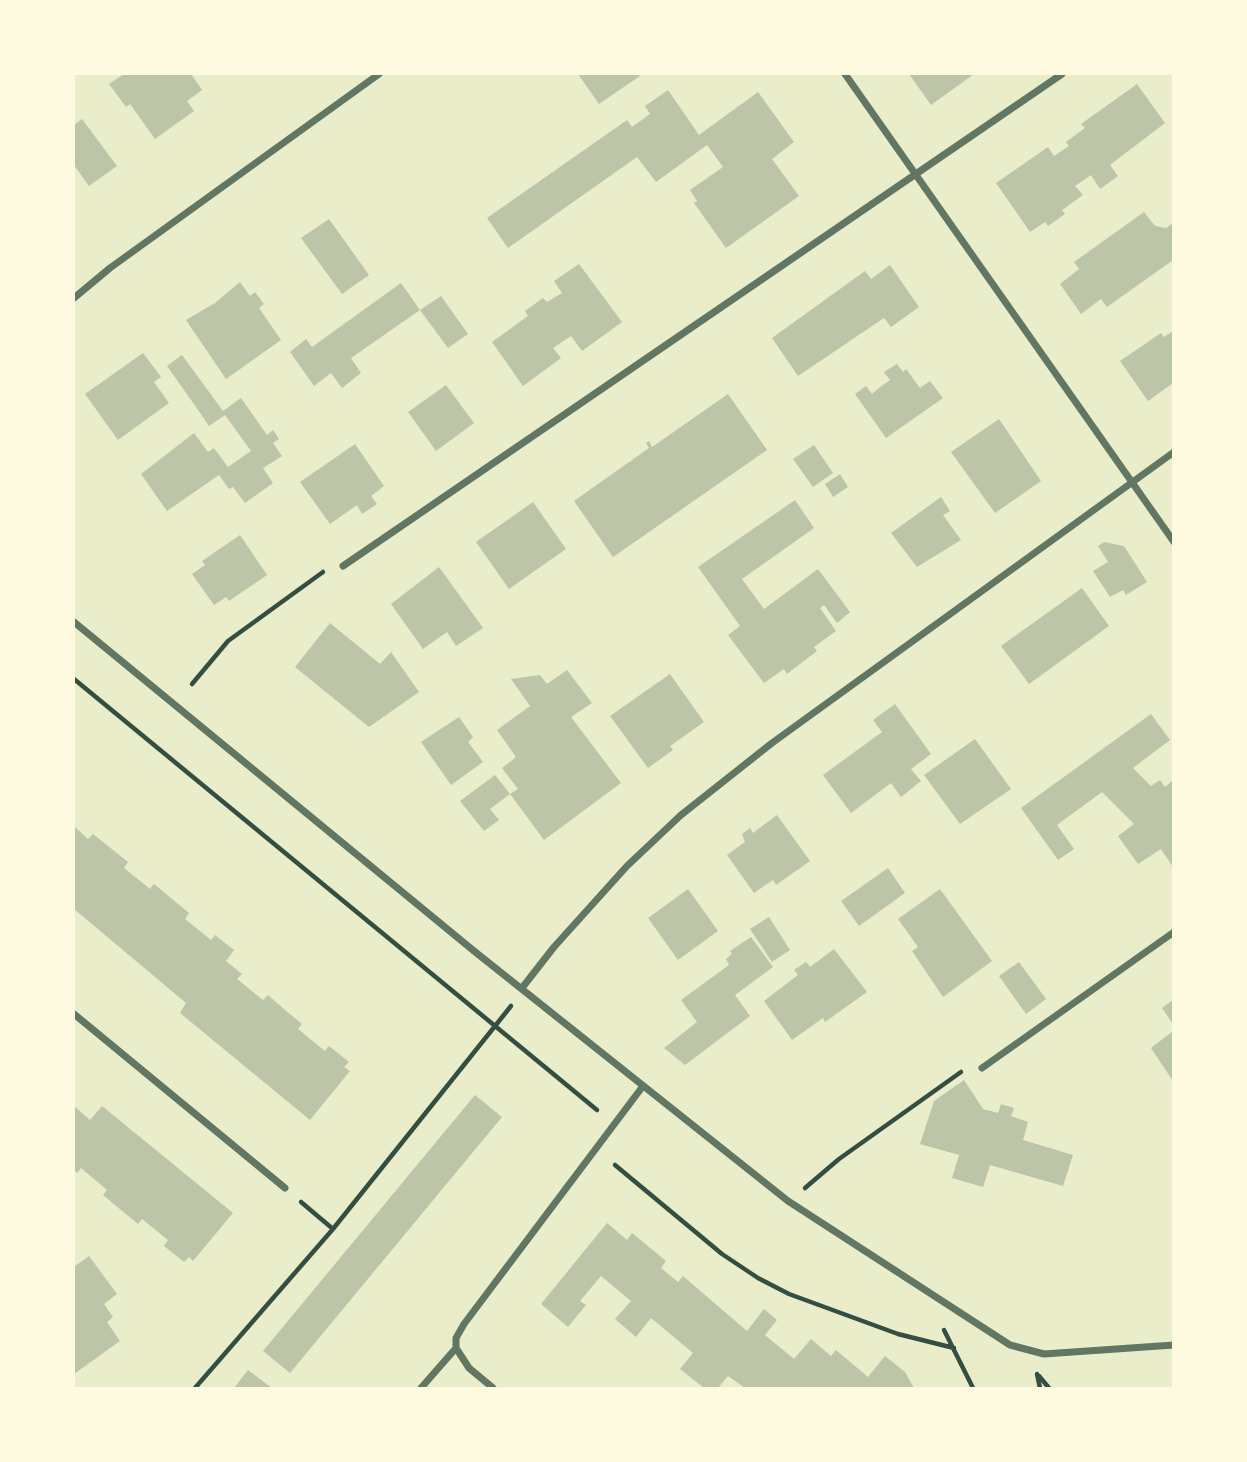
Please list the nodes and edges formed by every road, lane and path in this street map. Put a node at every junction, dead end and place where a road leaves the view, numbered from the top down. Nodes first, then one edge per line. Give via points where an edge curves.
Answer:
1 (379, 74) edge
2 (845, 74) edge
3 (1062, 74) edge
4 (916, 176) junction
5 (74, 299) edge
6 (1174, 452) edge
7 (1131, 482) junction
8 (1174, 542) edge
9 (343, 566) joint
10 (74, 622) edge
11 (74, 679) edge
12 (192, 684) dead end
13 (1174, 932) edge
14 (522, 988) junction
15 (74, 1014) edge
16 (494, 1028) junction
17 (982, 1068) joint
18 (643, 1086) junction
19 (599, 1112) dead end
20 (615, 1165) dead end
21 (285, 1188) joint
22 (788, 1201) junction
23 (333, 1229) junction
24 (922, 1288) junction
25 (1174, 1345) edge
26 (456, 1348) junction
27 (954, 1348) junction
28 (1037, 1373) dead end
29 (195, 1388) edge
30 (421, 1388) edge
31 (493, 1388) edge
32 (973, 1388) edge
33 (1040, 1388) edge

1 - 5 street
2 - 4 street
3 - 4 street
4 - 7 street
4 - 9 street
6 - 7 street
7 - 8 street
7 - 14 street via 772,743 681,815 627,866
9 - 12 path via 330,566 228,641
10 - 14 street
11 - 16 path
13 - 17 street
14 - 16 path
14 - 18 street
15 - 21 street
16 - 19 path
16 - 23 path
17 - 22 path via 969,1066
18 - 22 street
18 - 26 street via 464,1324
20 - 27 path via 758,1278 898,1334
21 - 23 path
22 - 24 street
23 - 29 path
24 - 25 street via 989,1332 1030,1352
24 - 27 path
26 - 30 street
26 - 31 street via 469,1368
27 - 32 path
28 - 33 path

